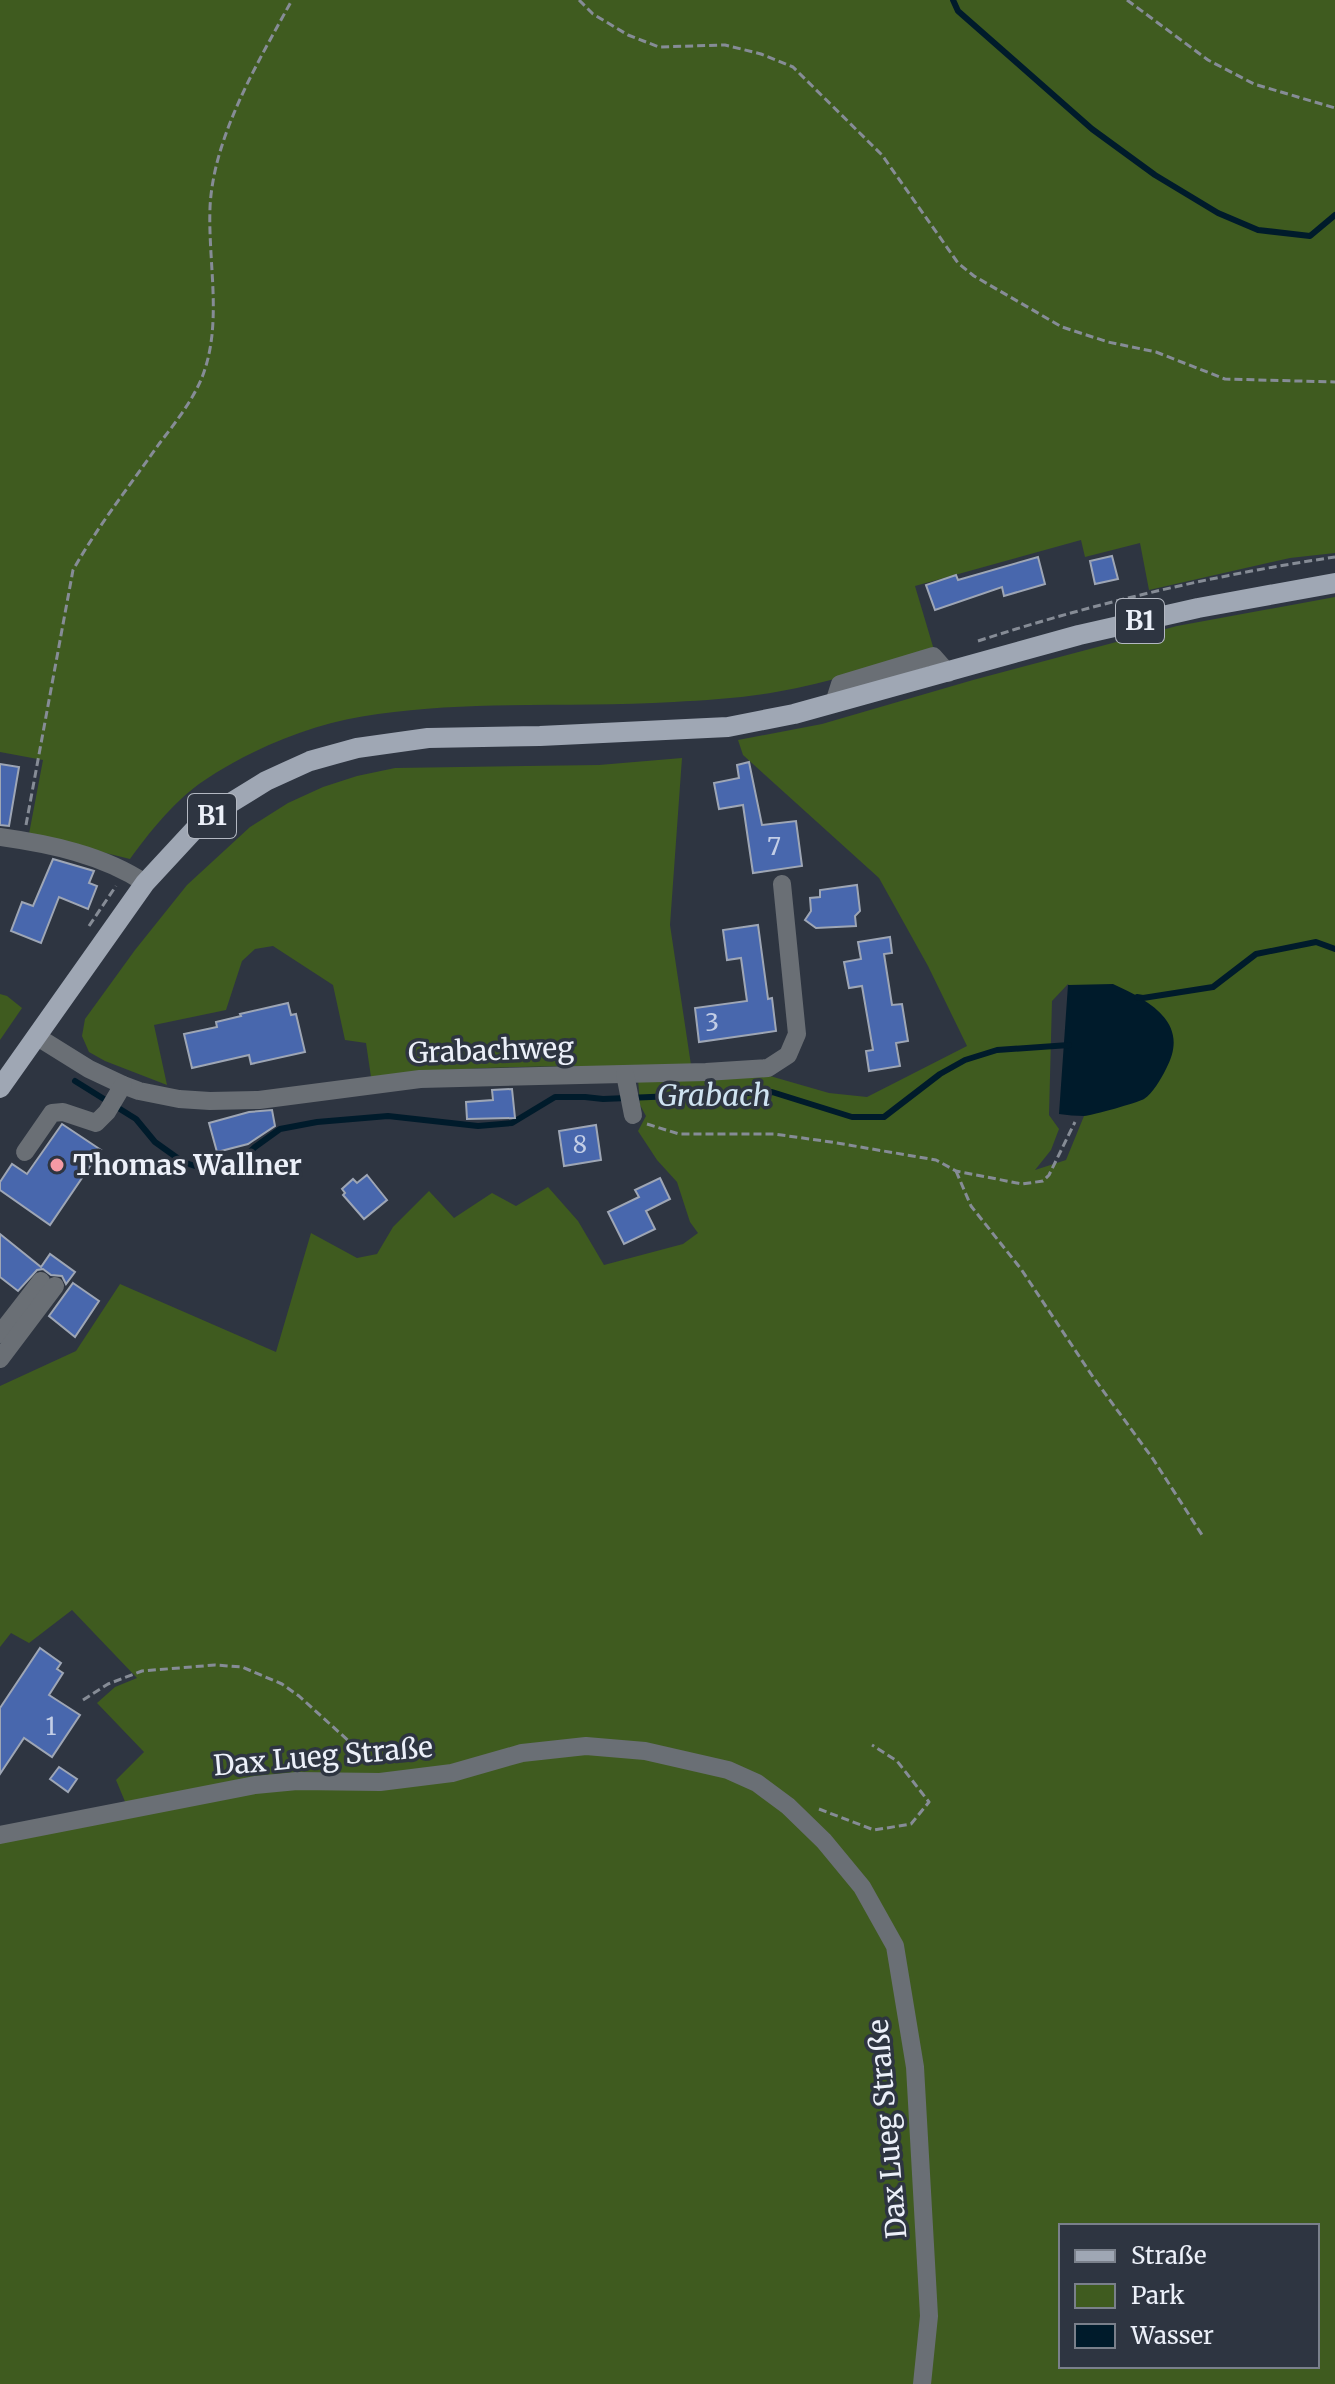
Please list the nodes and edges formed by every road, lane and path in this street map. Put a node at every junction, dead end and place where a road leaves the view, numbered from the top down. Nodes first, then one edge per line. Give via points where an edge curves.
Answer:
1 (292, 0) edge
2 (579, 0) edge
3 (1127, 0) edge
4 (1335, 108) edge
5 (1335, 382) edge
6 (1335, 557) edge
7 (1335, 583) edge
8 (968, 644) dead end
9 (0, 837) edge
10 (23, 840) junction
11 (136, 877) junction
12 (782, 884) dead end
13 (84, 934) dead end
14 (36, 1036) junction
15 (0, 1088) edge
16 (120, 1090) junction
17 (629, 1096) junction
18 (1075, 1122) dead end
19 (25, 1152) dead end
20 (956, 1171) junction
21 (0, 1334) edge
22 (0, 1359) edge
23 (1204, 1538) dead end
24 (83, 1700) dead end
25 (872, 1745) dead end
26 (394, 1780) junction
27 (788, 1806) junction
28 (0, 1835) edge
29 (922, 2384) edge

1 - 10 path via 239,104 213,178 214,292 204,373 73,570
2 - 5 path via 628,35 659,47 725,45 793,67 882,155 958,263 1062,327 1156,352 1225,379
3 - 4 path via 1208,60 1254,84
6 - 8 path via 1144,594
7 - 11 main road, B1 via 1079,635 794,714 728,727 428,738 357,748 266,781
9 - 10 street
10 - 11 street via 94,857
11 - 13 path
11 - 14 main road, B1
12 - 17 street, Grabachweg via 797,1034 788,1055 768,1068 706,1072
14 - 15 main road, B1
14 - 16 street, Grabachweg
16 - 17 street, Grabachweg via 179,1099 259,1100 420,1079
16 - 19 street via 96,1123 52,1113
17 - 20 path via 659,1129 679,1134 774,1134 936,1160
18 - 20 path via 1043,1181 1022,1184
20 - 23 path via 971,1206 1021,1269
21 - 22 street via 48,1284
24 - 26 path via 142,1671 242,1667 299,1696
25 - 27 path via 897,1761 929,1802 911,1824 874,1830 824,1809
26 - 27 street, Dax Lueg Straße via 452,1773 522,1753 586,1746 645,1751 728,1770
26 - 28 street, Dax Lueg Straße via 255,1785
27 - 29 street, Dax Lueg Straße via 862,1887 895,1946 915,2067 929,2316

